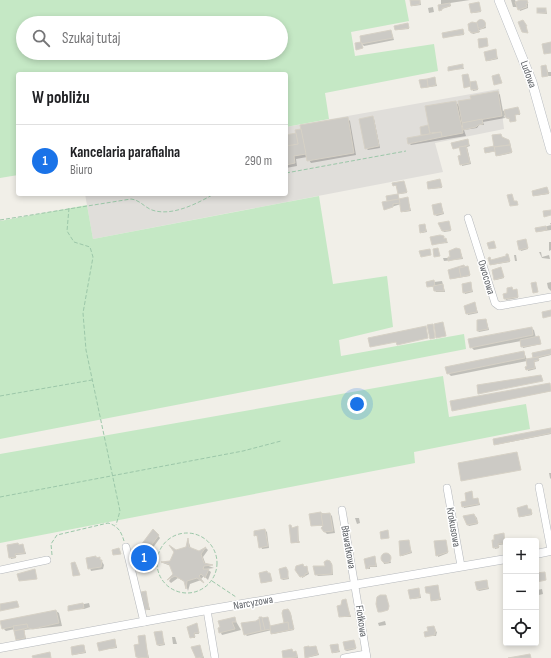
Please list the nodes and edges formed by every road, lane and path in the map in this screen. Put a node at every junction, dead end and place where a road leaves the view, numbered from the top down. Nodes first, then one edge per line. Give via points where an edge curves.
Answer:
1 (499, 0) edge
2 (551, 150) edge
3 (406, 151) dead end
4 (288, 173) edge
5 (210, 196) edge
6 (69, 208) junction
7 (468, 218) dead end
8 (0, 220) edge
9 (551, 296) edge
10 (92, 380) junction
11 (0, 396) edge
12 (281, 441) dead end
13 (112, 475) junction
14 (539, 487) dead end
15 (447, 488) dead end
16 (0, 497) edge
17 (342, 510) dead end
18 (116, 525) junction
19 (126, 547) joint
20 (551, 551) edge
21 (539, 553) edge
22 (503, 559) edge
23 (47, 560) joint
24 (461, 566) junction
25 (0, 570) edge
26 (212, 581) junction
27 (356, 584) junction
28 (244, 604) junction
29 (207, 610) junction
30 (144, 622) junction
31 (0, 648) edge
32 (367, 656) edge
33 (215, 658) edge
34 (344, 658) edge

1 - 2 main road, Ludowa via 532,82
3 - 4 path
5 - 6 path via 185,208 168,211 154,211 131,199
6 - 8 path
6 - 10 path via 67,231 74,242 90,247 93,257 84,313 86,350
7 - 9 street, Owocowa via 495,303 500,306
10 - 11 path
10 - 13 path
12 - 13 path via 243,451
13 - 16 path
13 - 18 path via 120,511
14 - 20 street
15 - 24 street, Krokusowa
17 - 27 street, Bławatkowa
18 - 19 path via 122,532
18 - 23 path via 108,523 61,533 52,541 52,555
19 - 30 street
20 - 21 street
22 - 24 street, Narcyzowa
23 - 25 street
24 - 27 street, Narcyzowa
26 - 26 path via 200,591 180,593 166,585 157,571 157,558 163,545 176,535 192,534 205,539 214,550 217,566
26 - 28 path
27 - 28 street, Narcyzowa
27 - 32 street, Fiołkowa
28 - 29 street, Narcyzowa
29 - 30 street, Narcyzowa
29 - 33 street
30 - 31 street, Narcyzowa
32 - 34 street

